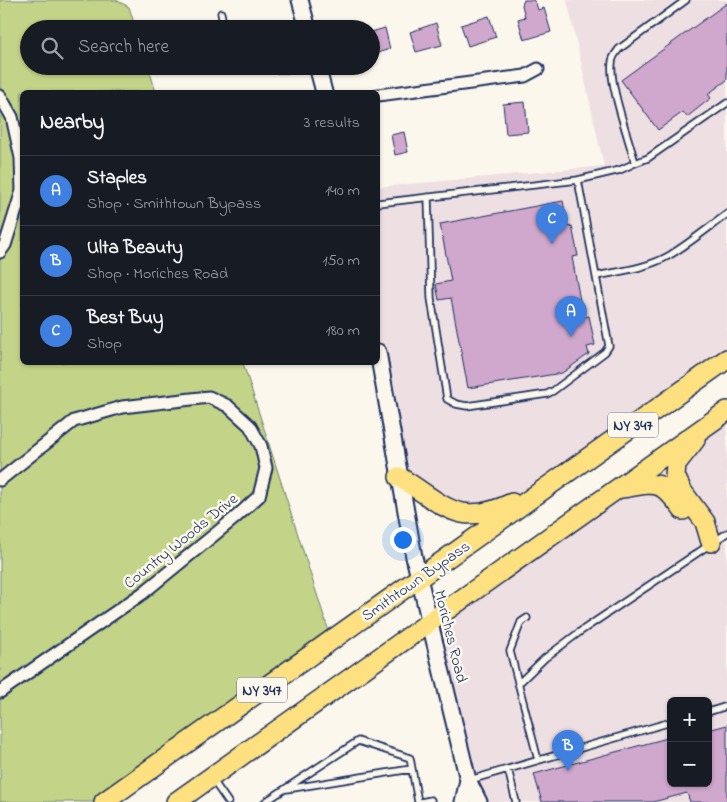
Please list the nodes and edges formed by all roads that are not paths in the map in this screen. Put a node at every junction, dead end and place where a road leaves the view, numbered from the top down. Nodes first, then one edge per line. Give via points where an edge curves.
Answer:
1 (300, 0) edge
2 (686, 0) edge
3 (221, 13) dead end
4 (222, 20) edge
5 (306, 20) edge
6 (538, 69) dead end
7 (320, 75) edge
8 (324, 90) edge
9 (380, 95) edge
10 (0, 96) edge
11 (727, 103) edge
12 (20, 153) edge
13 (635, 164) junction
14 (578, 180) junction
15 (20, 197) edge
16 (428, 197) junction
17 (380, 204) edge
18 (727, 214) edge
19 (0, 252) edge
20 (596, 276) junction
21 (727, 358) edge
22 (380, 364) edge
23 (727, 410) edge
24 (706, 426) junction
25 (399, 477) junction
26 (0, 480) edge
27 (551, 484) junction
28 (615, 490) junction
29 (719, 538) edge
30 (419, 578) junction
31 (527, 618) dead end
32 (430, 621) junction
33 (518, 684) junction
34 (0, 692) edge
35 (727, 706) edge
36 (712, 711) edge
37 (667, 723) edge
38 (538, 760) junction
39 (412, 769) junction
40 (508, 769) junction
41 (211, 777) junction
42 (468, 780) junction
43 (285, 789) junction
44 (104, 802) edge
45 (176, 802) edge
46 (228, 802) edge
47 (265, 802) edge
48 (419, 802) edge
49 (431, 802) edge
50 (464, 802) edge
51 (479, 802) edge
52 (516, 802) edge

1 - 5 main road
2 - 13 lane via 619,49 613,57 613,83
3 - 4 lane
6 - 9 street via 525,76
7 - 8 main road
10 - 12 street via 12,116
11 - 13 lane
13 - 14 lane
14 - 16 lane
14 - 20 lane
15 - 19 street
16 - 17 lane
16 - 20 lane via 432,298 447,398 456,404 467,406 547,394 605,352 609,346
18 - 20 lane via 670,255 633,269
21 - 27 highway, Smithtown Bypass / NY 347
22 - 25 main road, Moriches Road
23 - 24 highway, NY 347
24 - 28 highway, NY 347
24 - 29 highway via 676,464 675,472 682,490
25 - 27 highway via 448,508 472,515 493,511
25 - 30 main road, Moriches Road
26 - 34 street, Country Woods Drive via 74,421 122,407 209,397 228,406 250,426 262,446 266,468 259,496 236,518 143,593
27 - 30 highway, Smithtown Bypass / NY 347
28 - 29 highway via 652,483 662,486 696,528
28 - 32 highway, NY 347
29 - 33 lane via 552,652
30 - 32 main road, Moriches Road
30 - 44 highway, Smithtown Bypass / NY 347
31 - 33 lane via 521,622 510,652
32 - 41 highway, NY 347
32 - 42 main road, Moriches Road
33 - 38 lane
35 - 36 lane
37 - 38 lane
38 - 40 lane
39 - 43 lane
39 - 43 lane via 410,758 358,741
39 - 48 lane
40 - 42 lane
40 - 52 lane
41 - 45 highway, NY 347
41 - 46 lane
42 - 50 main road, Moriches Road
42 - 51 main road, Moriches Road
43 - 47 lane
48 - 49 lane

